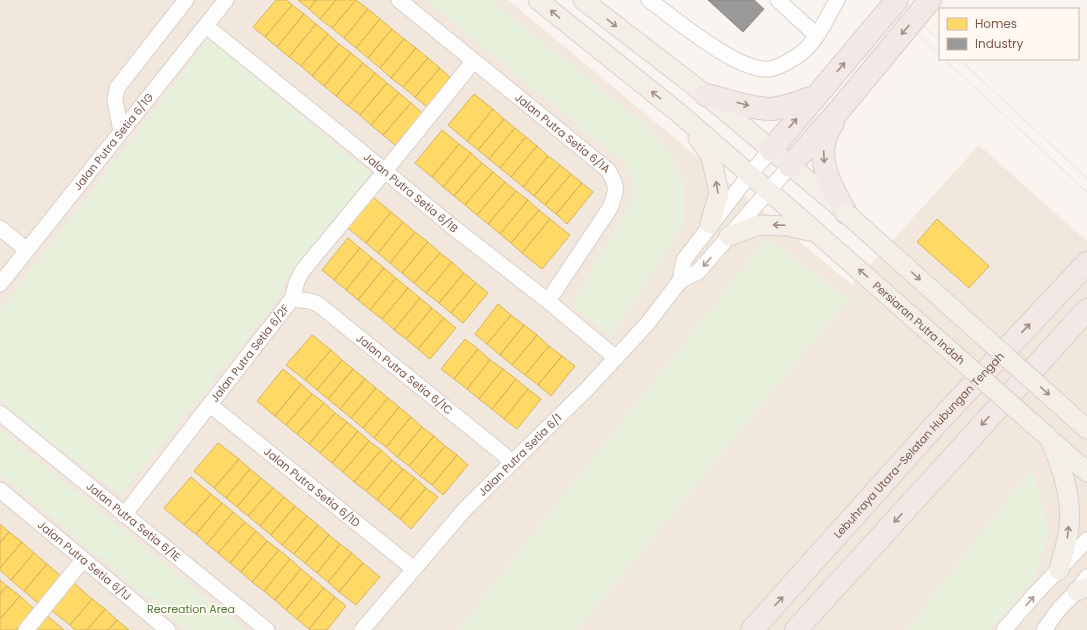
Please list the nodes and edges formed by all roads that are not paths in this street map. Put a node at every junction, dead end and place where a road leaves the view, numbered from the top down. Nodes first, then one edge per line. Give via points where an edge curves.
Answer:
1 (186, 0) edge
2 (226, 0) edge
3 (398, 0) edge
4 (538, 0) edge
5 (583, 0) edge
6 (650, 0) edge
7 (778, 0) edge
8 (837, 0) edge
9 (897, 0) edge
10 (930, 0) edge
11 (206, 26) junction
12 (816, 35) junction
13 (473, 62) junction
14 (706, 95) junction
15 (816, 96) junction
16 (841, 108) junction
17 (680, 114) junction
18 (121, 131) junction
19 (771, 150) junction
20 (790, 166) junction
21 (385, 171) junction
22 (750, 174) junction
23 (769, 191) junction
24 (846, 213) junction
25 (710, 224) junction
26 (0, 228) edge
27 (817, 233) junction
28 (730, 236) junction
29 (27, 250) junction
30 (1087, 263) edge
31 (680, 281) junction
32 (0, 284) edge
33 (292, 299) junction
34 (548, 302) junction
35 (1087, 310) edge
36 (616, 358) junction
37 (210, 405) junction
38 (1069, 412) junction
39 (0, 413) edge
40 (1087, 420) edge
41 (1087, 429) edge
42 (1049, 438) junction
43 (511, 462) junction
44 (1087, 472) edge
45 (0, 490) edge
46 (124, 515) junction
47 (1087, 540) edge
48 (83, 560) junction
49 (414, 569) junction
50 (1059, 570) junction
51 (1084, 585) edge
52 (26, 630) edge
53 (168, 630) edge
54 (267, 630) edge
55 (362, 630) edge
56 (752, 630) edge
57 (796, 630) edge
58 (1004, 630) edge
59 (1044, 630) edge

1 - 18 street via 117,88 115,101
2 - 11 street, Jalan Putra Setia 6/1G
3 - 13 street, Jalan Putra Setia 6/1A
17 -> 4 main road
5 -> 14 main road
6 - 12 street via 711,45 751,66 769,69 786,62 806,49
7 - 12 street
8 - 12 street
15 -> 9 highway
10 -> 16 highway
11 - 18 street, Jalan Putra Setia 6/1G
11 - 21 street, Jalan Putra Setia 6/1B
13 - 21 street, Jalan Putra Setia 6/2F
13 - 34 street, Jalan Putra Setia 6/1A via 608,170 616,183 610,208
14 -> 15 highway via 773,109
14 - 19 main road
19 -> 15 highway
16 - 20 highway
16 -> 24 highway via 825,138 824,151 827,176
17 - 22 main road, Persiaran Putra Indah
25 -> 17 main road via 719,193 712,157
18 - 29 street, Jalan Putra Setia 6/1G
19 - 20 main road
19 - 22 street
20 - 23 street
20 - 24 main road
21 - 33 street, Jalan Putra Setia 6/2F via 303,270
21 - 34 street, Jalan Putra Setia 6/1B
22 - 23 main road, Persiaran Putra Indah
22 - 25 street
23 - 27 main road, Persiaran Putra Indah
23 - 28 street
24 -> 38 main road, bridge
25 - 31 street via 684,260
26 - 29 street
27 -> 28 main road via 787,226 759,225
42 -> 27 main road, Persiaran Putra Indah, bridge
28 -> 31 street via 698,272
29 - 32 street, Jalan Putra Setia 6/1G
56 -> 30 highway, Lebuhraya Utara–Selatan Hubungan Tengah via 939,421
31 - 36 street, Jalan Putra Setia 6/1 via 647,324
33 - 37 street, Jalan Putra Setia 6/2F
33 - 43 street, Jalan Putra Setia 6/1C via 318,304
34 - 36 street, Jalan Putra Setia 6/1B
35 -> 57 highway
36 - 43 street, Jalan Putra Setia 6/1
37 - 46 street, Jalan Putra Setia 6/2F
37 - 49 street, Jalan Putra Setia 6/1D
38 - 40 main road
38 - 41 main road
39 - 46 street, Jalan Putra Setia 6/1E
42 - 44 main road, Persiaran Putra Indah
50 -> 42 main road via 1069,532 1069,509 1066,482
43 - 49 street, Jalan Putra Setia 6/1 via 466,508
45 - 48 street, Jalan Putra Setia 6/1J
46 - 54 street, Jalan Putra Setia 6/1E
47 - 50 street
48 - 52 street
48 - 53 street, Jalan Putra Setia 6/1J
49 - 55 street, Jalan Putra Setia 6/1
58 -> 50 street
51 - 59 street via 1059,609

